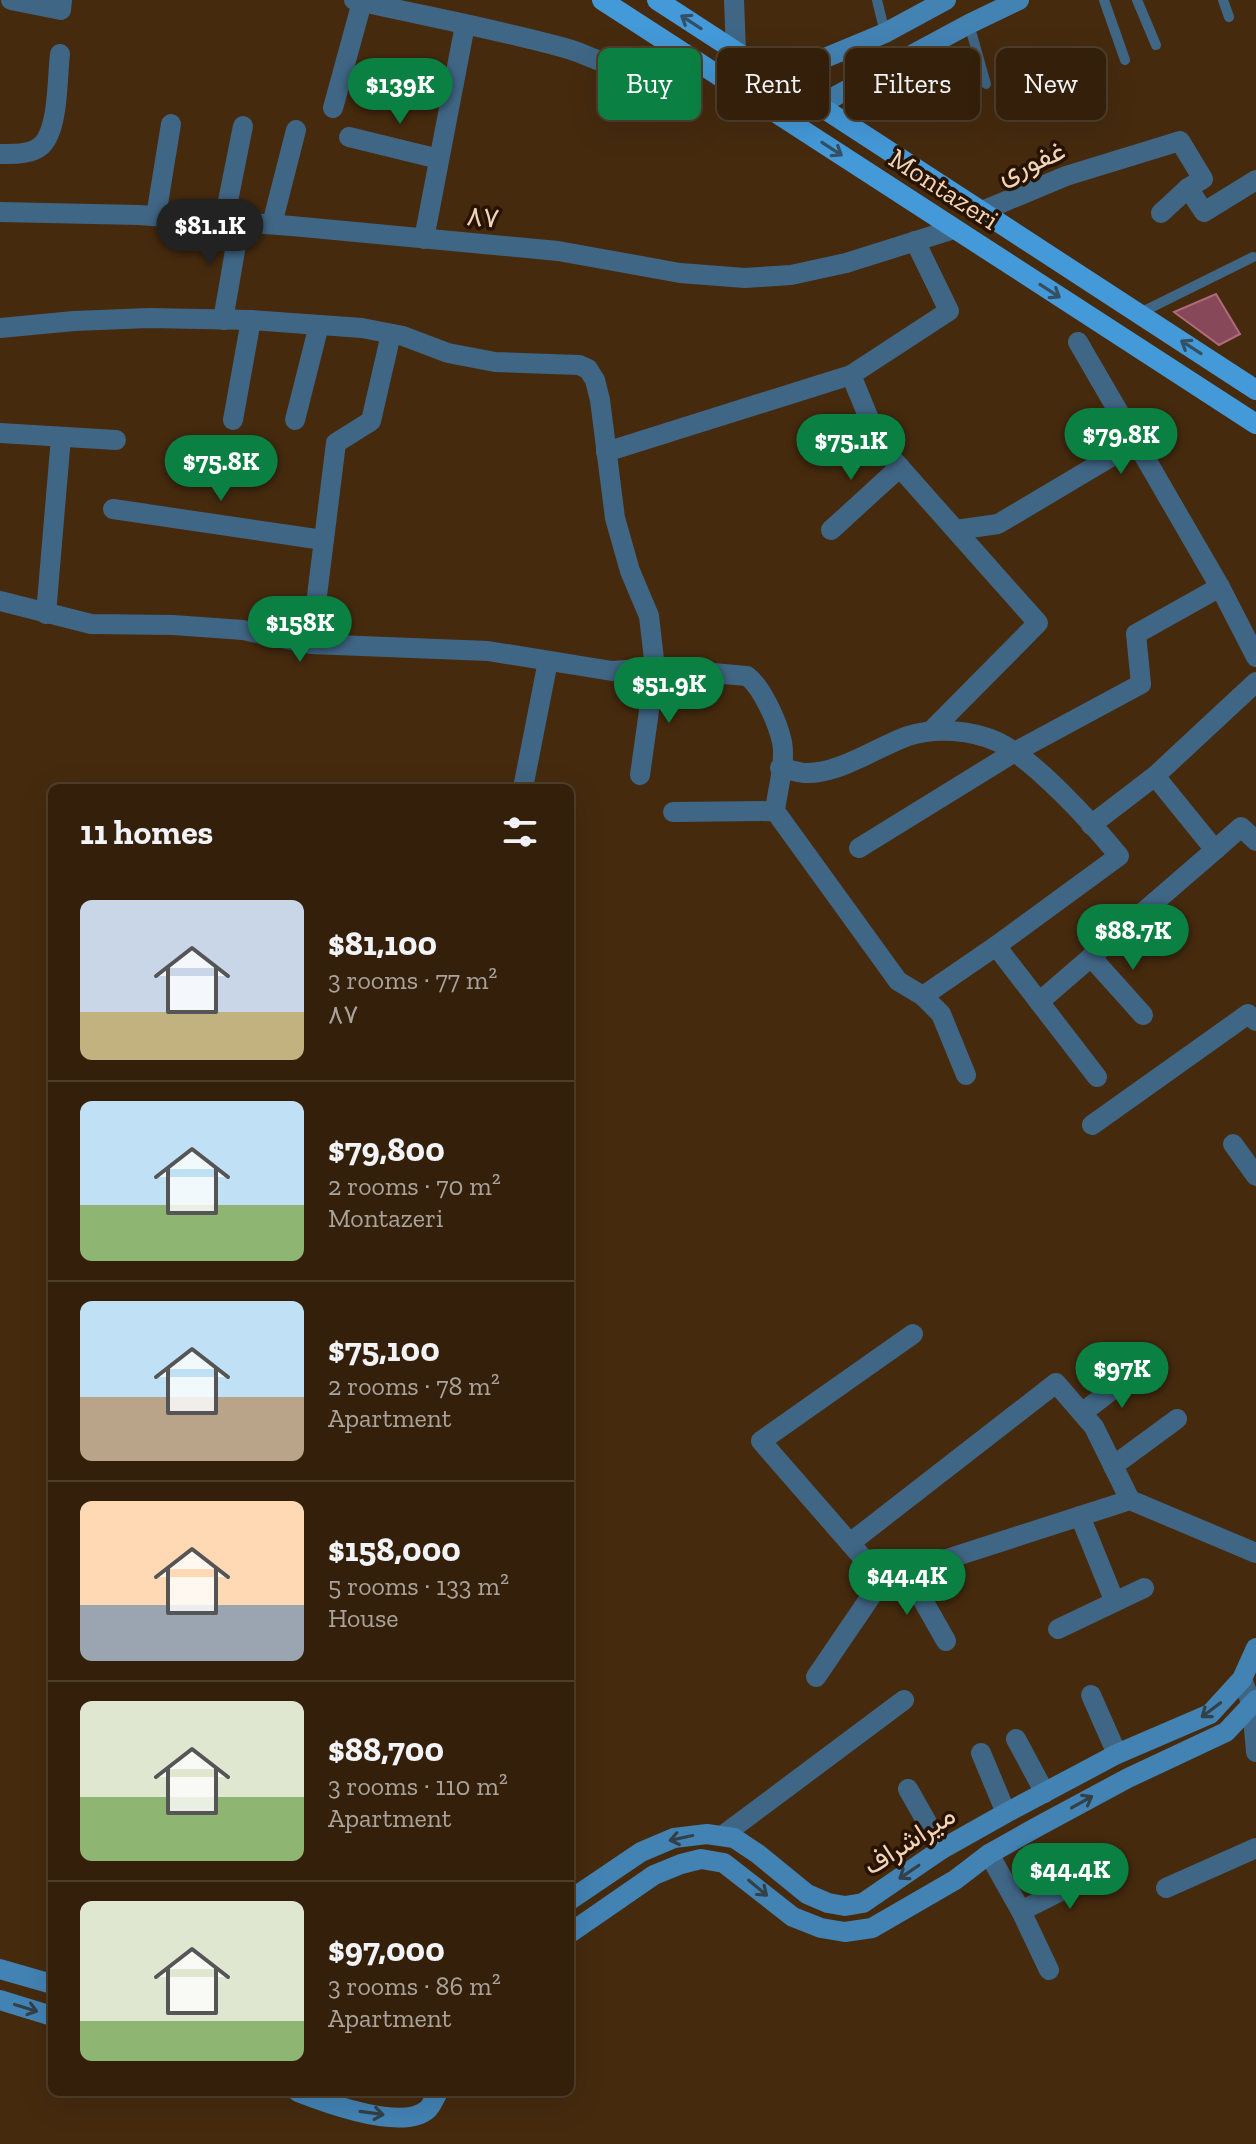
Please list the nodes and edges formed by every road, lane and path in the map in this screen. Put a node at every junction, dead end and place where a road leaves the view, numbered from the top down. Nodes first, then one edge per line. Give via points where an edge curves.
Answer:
1 (11, 0) edge
2 (62, 0) edge
3 (602, 0) edge
4 (657, 0) edge
5 (734, 0) edge
6 (877, 0) edge
7 (946, 0) edge
8 (1019, 0) edge
9 (1104, 0) edge
10 (1137, 0) edge
11 (1223, 0) edge
12 (358, 1) edge
13 (1229, 17) dead end
14 (969, 24) junction
15 (465, 25) junction
16 (885, 33) junction
17 (671, 45) junction
18 (1156, 45) dead end
19 (730, 48) edge
20 (736, 48) edge
21 (60, 54) dead end
22 (829, 56) edge
23 (1125, 60) dead end
24 (986, 84) dead end
25 (829, 100) edge
26 (333, 108) dead end
27 (829, 114) edge
28 (171, 124) dead end
29 (243, 126) dead end
30 (296, 130) dead end
31 (349, 137) dead end
32 (0, 154) edge
33 (439, 159) junction
34 (1256, 180) edge
35 (1188, 188) junction
36 (982, 211) junction
37 (0, 212) edge
38 (1161, 213) dead end
39 (156, 216) junction
40 (232, 221) junction
41 (272, 224) junction
42 (954, 229) junction
43 (424, 239) junction
44 (915, 241) junction
45 (1253, 257) dead end
46 (1139, 314) junction
47 (223, 320) junction
48 (251, 320) junction
49 (319, 325) junction
50 (0, 328) edge
51 (391, 334) junction
52 (1078, 342) dead end
53 (851, 375) junction
54 (1256, 390) edge
55 (233, 420) dead end
56 (295, 420) dead end
57 (1256, 424) edge
58 (0, 433) edge
59 (61, 437) junction
60 (116, 440) dead end
61 (1136, 442) junction
62 (606, 452) junction
63 (900, 467) junction
64 (113, 509) dead end
65 (831, 530) dead end
66 (956, 530) junction
67 (323, 540) junction
68 (1220, 587) junction
69 (0, 601) edge
70 (46, 614) junction
71 (311, 644) junction
72 (1256, 657) edge
73 (548, 661) junction
74 (655, 668) junction
75 (1256, 682) edge
76 (931, 731) junction
77 (1013, 753) junction
78 (780, 768) junction
79 (640, 775) dead end
80 (1155, 776) junction
81 (524, 784) edge
82 (775, 811) junction
83 (673, 812) dead end
84 (1091, 825) junction
85 (1256, 841) edge
86 (859, 848) dead end
87 (1215, 850) junction
88 (996, 946) junction
89 (1091, 957) junction
90 (923, 996) junction
91 (1039, 1002) junction
92 (1143, 1015) dead end
93 (1256, 1021) edge
94 (966, 1075) dead end
95 (1097, 1077) dead end
96 (1092, 1125) dead end
97 (1233, 1144) dead end
98 (1256, 1176) edge
99 (913, 1334) dead end
100 (1135, 1372) dead end
101 (1082, 1413) junction
102 (1177, 1419) dead end
103 (1113, 1466) junction
104 (1130, 1500) junction
105 (1080, 1516) junction
106 (850, 1543) junction
107 (1256, 1553) edge
108 (907, 1572) junction
109 (882, 1580) junction
110 (1144, 1588) dead end
111 (1114, 1600) junction
112 (1058, 1629) dead end
113 (946, 1641) dead end
114 (1256, 1648) edge
115 (816, 1677) dead end
116 (1242, 1679) junction
117 (1091, 1695) dead end
118 (904, 1700) dead end
119 (1254, 1702) edge
120 (1255, 1726) edge
121 (1016, 1739) dead end
122 (1256, 1752) edge
123 (981, 1753) dead end
124 (1117, 1754) junction
125 (908, 1789) dead end
126 (1045, 1793) junction
127 (1025, 1803) junction
128 (1006, 1813) junction
129 (1037, 1827) junction
130 (722, 1836) junction
131 (1256, 1848) edge
132 (942, 1849) junction
133 (989, 1854) junction
134 (1098, 1872) dead end
135 (1166, 1888) dead end
136 (574, 1897) edge
137 (1021, 1911) junction
138 (574, 1930) edge
139 (0, 1969) edge
140 (1049, 1970) dead end
141 (48, 1983) edge
142 (0, 2000) edge
143 (48, 2015) edge
144 (320, 2096) edge
145 (436, 2096) edge

1 - 2 street via 61,10
3 - 17 main road, Montazeri
19 -> 4 main road, Montazeri
5 - 20 street
6 - 16 lane
7 - 16 street
8 - 14 street
9 - 23 lane
10 - 18 lane
11 - 13 lane
12 - 15 street
12 - 26 street
14 - 24 lane
14 - 25 street
15 - 17 street via 625,67 658,60
15 - 33 street
16 - 22 street
17 -> 42 main road, Montazeri
21 - 32 street via 49,134 30,152
27 - 36 main road, Montazeri
28 - 39 street
29 - 40 street
30 - 41 street
31 - 33 street
33 - 43 street
34 - 35 street via 1204,212
35 - 36 street, غفوری via 1203,179 1180,141 1066,176
35 - 38 street
36 - 46 main road, Montazeri
37 - 39 street, ۸۷
39 - 40 street, ۸۷
40 - 41 street, ۸۷
40 - 47 street
41 - 43 street, ۸۷
42 - 44 street, ۸۷
42 -> 57 main road, Montazeri
43 - 44 street, ۸۷ via 558,251 680,273 745,278 791,275
44 - 53 street via 949,311
45 - 46 lane
54 -> 46 main road, Montazeri
47 - 48 street
47 - 50 street via 134,319
48 - 49 street
48 - 55 street
49 - 51 street
49 - 56 street
51 - 62 street via 495,362 588,369 600,400
51 - 67 street via 371,421 336,443
52 - 61 street
53 - 62 street
53 - 63 street via 880,445
58 - 59 street
59 - 60 street
59 - 70 street
61 - 66 street via 998,524
61 - 68 street
62 - 74 street via 615,518 649,616
63 - 65 street
63 - 66 street
64 - 67 street
66 - 76 street via 1038,623
67 - 71 street
68 - 72 street
68 - 77 street via 1136,634 1141,684
69 - 70 street
70 - 71 street via 91,624 243,630
71 - 73 street via 488,651
73 - 74 street via 612,671
73 - 81 street
74 - 78 street via 735,674 755,682 782,744
74 - 79 street
75 - 80 street
76 - 77 street via 984,738
76 - 78 street via 824,770
77 - 84 street
77 - 86 street
78 - 82 street
80 - 84 street
80 - 87 street
82 - 83 street
82 - 90 street via 898,981
84 - 88 street via 1119,856
85 - 87 street via 1241,827
87 - 89 street
88 - 90 street
88 - 91 street
89 - 91 street
89 - 92 street
90 - 94 street via 941,1014
91 - 95 street
93 - 96 street via 1248,1014
97 - 98 street
99 - 106 street via 761,1441
100 - 101 street
101 - 103 street
101 - 106 street via 1056,1383
102 - 103 street
103 - 104 street
104 - 105 street
104 - 107 street
105 - 108 street
105 - 111 street
106 - 109 street
108 - 109 street
108 - 113 street
109 - 115 street
110 - 111 street
111 - 112 street
114 - 116 street, میراشراف
116 - 119 street
116 -> 124 street, میراشراف via 1210,1714
117 - 124 street
118 - 130 street
119 - 120 street
129 -> 119 street, میراشراف via 1226,1732
120 - 122 street
121 - 126 street
123 - 128 street
124 - 126 street, میراشراف
125 - 132 street
126 - 127 street, میراشراف
127 - 128 street, میراشراف
127 - 129 street
128 - 132 street, میراشراف
129 - 133 street, میراشراف
132 -> 130 street, میراشراف via 863,1903 845,1906 807,1894 758,1854
130 -> 136 street, میراشراف via 674,1838 641,1852
131 - 135 street
133 - 137 street
138 -> 133 street, میراشراف via 654,1875 701,1859 724,1863 793,1917 845,1932 872,1928
134 - 137 street
137 - 140 street
139 - 141 street
142 -> 143 street
144 -> 145 street via 342,2109 406,2118 428,2110

